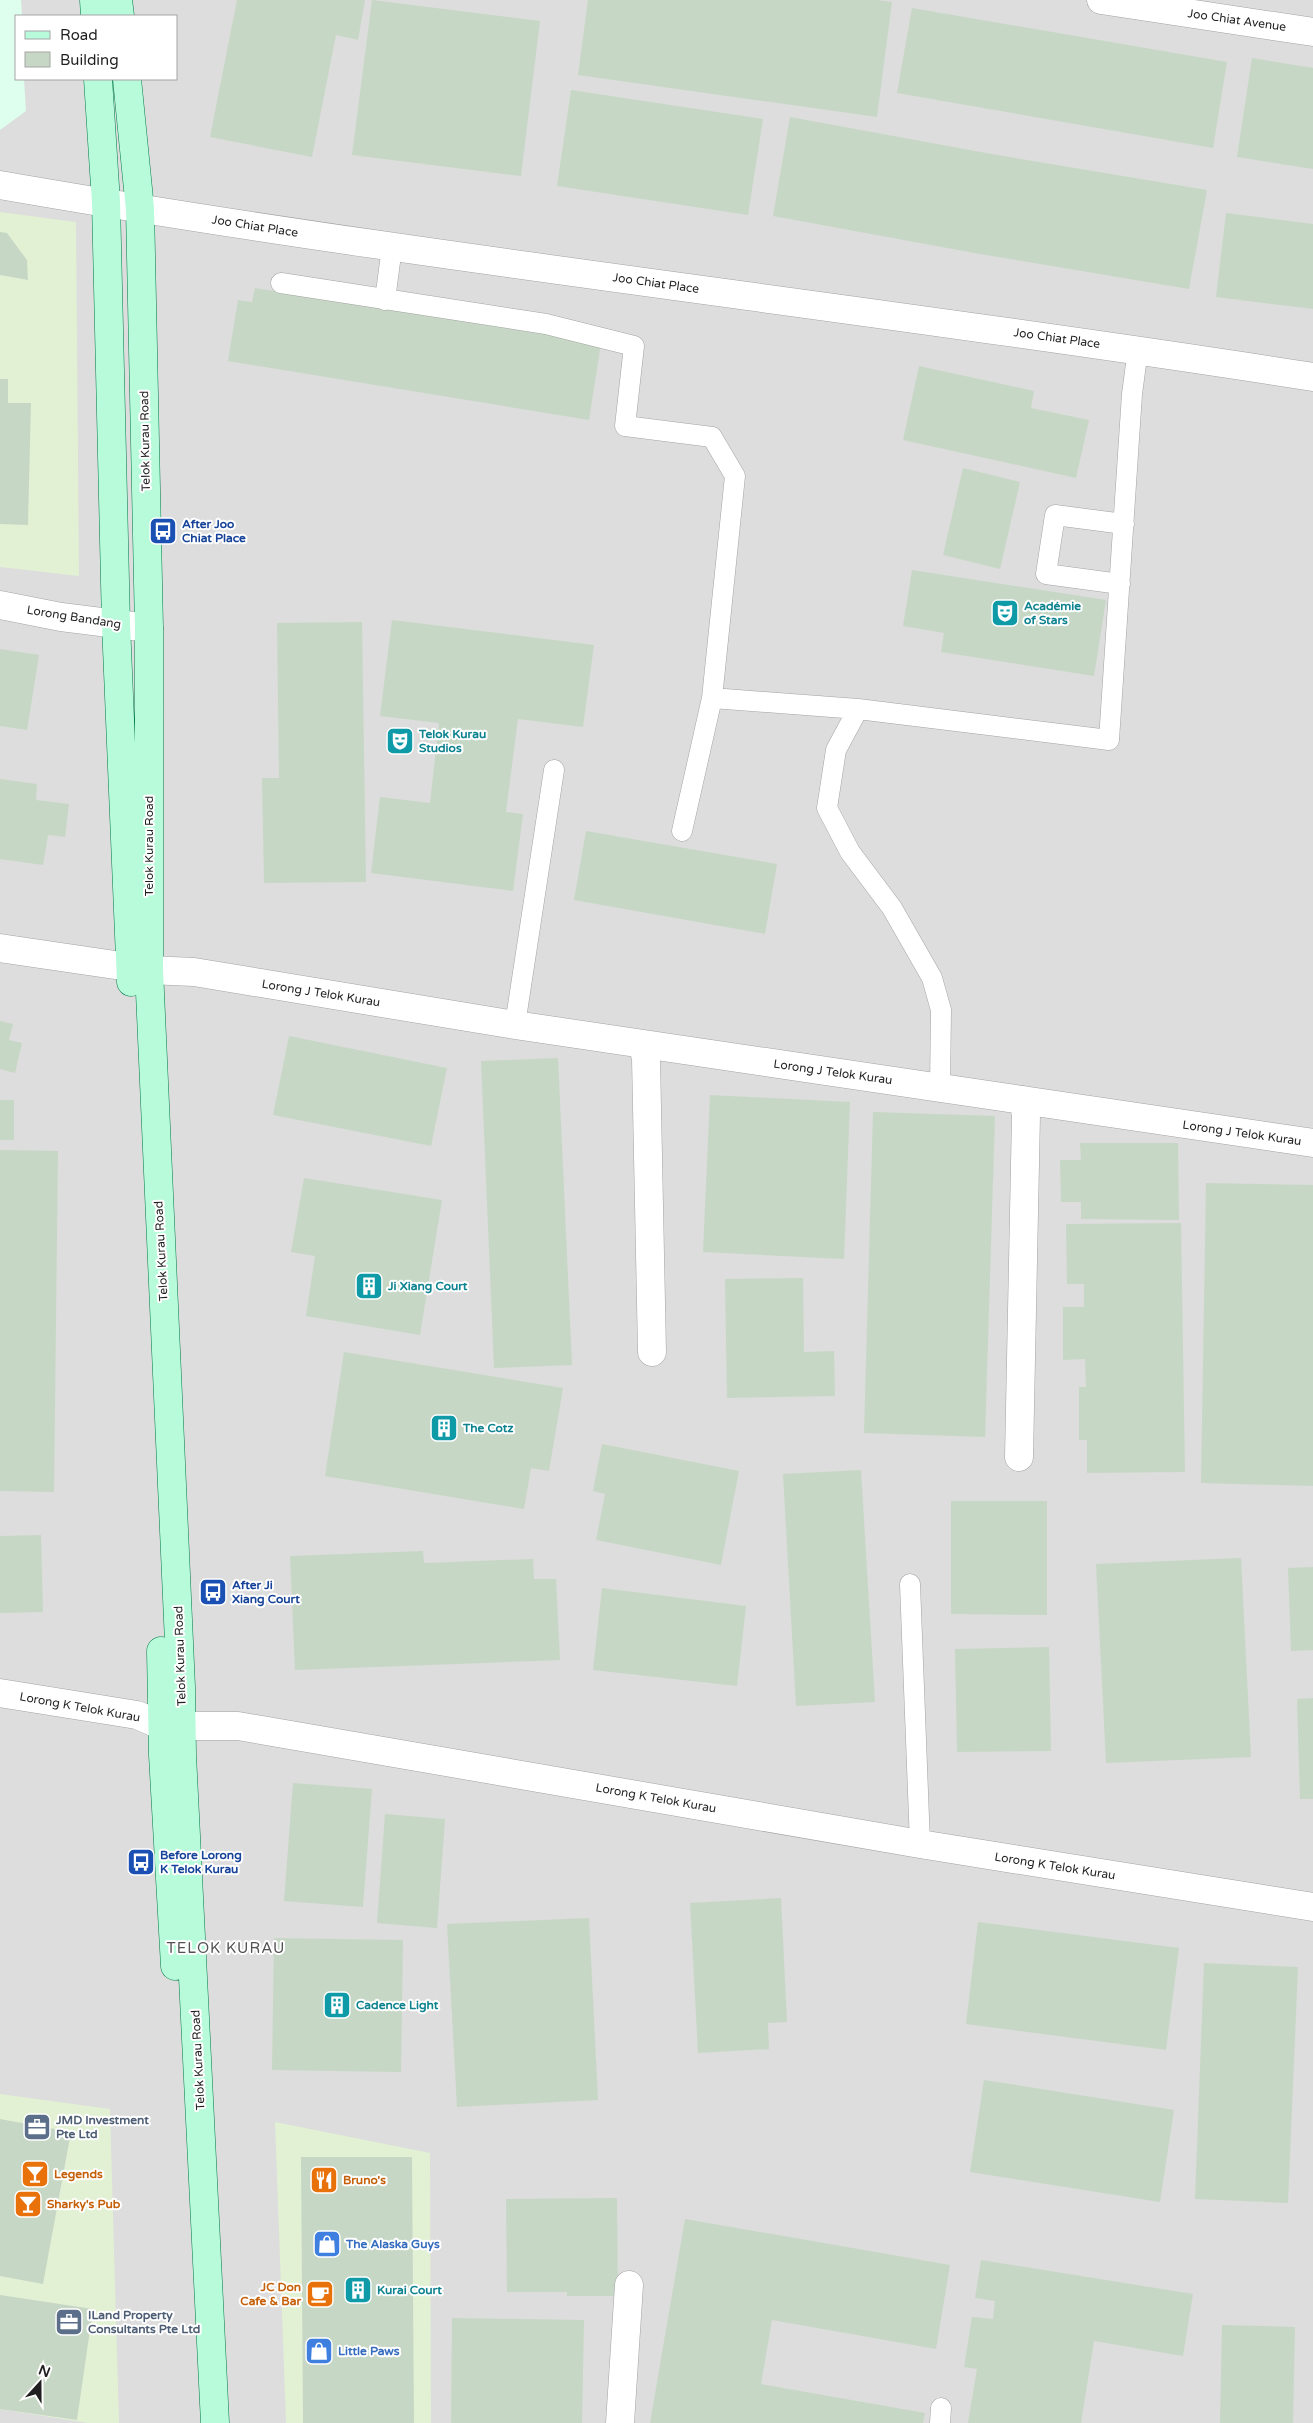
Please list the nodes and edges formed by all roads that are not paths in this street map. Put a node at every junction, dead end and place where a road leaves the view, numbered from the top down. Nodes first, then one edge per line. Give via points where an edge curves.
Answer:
1 (94, 0) edge
2 (118, 0) edge
3 (1101, 0) edge
4 (95, 15) edge
5 (120, 15) edge
6 (1313, 32) edge
7 (98, 80) edge
8 (127, 80) edge
9 (0, 185) edge
10 (106, 202) junction
11 (140, 209) junction
12 (392, 247) junction
13 (281, 283) dead end
14 (385, 300) junction
15 (1138, 349) junction
16 (1313, 377) edge
17 (1124, 524) junction
18 (1120, 584) junction
19 (0, 606) edge
20 (116, 624) junction
21 (149, 628) junction
22 (712, 698) junction
23 (858, 709) junction
24 (554, 770) dead end
25 (682, 831) dead end
26 (0, 948) edge
27 (140, 969) junction
28 (515, 1025) junction
29 (642, 1044) junction
30 (940, 1088) junction
31 (1023, 1100) junction
32 (1313, 1143) edge
33 (652, 1352) dead end
34 (1019, 1457) dead end
35 (910, 1584) dead end
36 (0, 1693) edge
37 (173, 1726) junction
38 (920, 1844) junction
39 (1313, 1907) edge
40 (629, 2285) dead end
41 (196, 2423) edge
42 (215, 2423) edge
43 (620, 2423) edge

1 - 4 street
2 - 5 street
3 - 6 street, Joo Chiat Avenue
7 - 10 street, Telok Kurau Road
8 - 11 street, Telok Kurau Road
9 - 10 street, Joo Chiat Place
10 - 11 street, Joo Chiat Place
10 - 20 street, Telok Kurau Road
11 - 12 street, Joo Chiat Place
11 - 21 street, Telok Kurau Road
12 - 14 lane
12 - 15 street, Joo Chiat Place
13 - 14 lane
14 - 22 lane via 546,324 634,346 625,426 712,437 735,476
15 - 16 street, Joo Chiat Place
15 - 17 lane
17 - 18 lane
17 - 18 lane via 1055,515 1046,574
18 - 23 lane via 1109,740
19 - 20 street, Lorong Bandang
20 - 21 street, Lorong Bandang
20 - 27 street, Telok Kurau Road
21 - 27 street, Telok Kurau Road
22 - 23 lane
22 - 25 lane
23 - 30 lane via 836,750 827,808 850,852 892,908 932,978 941,1010
24 - 28 lane
26 - 27 street, Lorong J Telok Kurau
27 - 28 street, Lorong J Telok Kurau via 194,972
27 - 37 street, Telok Kurau Road
28 - 29 street, Lorong J Telok Kurau
29 - 30 street, Lorong J Telok Kurau
29 - 33 street via 646,1058
30 - 31 street, Lorong J Telok Kurau
31 - 32 street, Lorong J Telok Kurau
31 - 34 street via 1026,1115
35 - 38 lane
36 - 37 street, Lorong K Telok Kurau via 138,1715
37 - 38 street, Lorong K Telok Kurau via 238,1726
37 - 41 street, Telok Kurau Road
37 - 42 street, Telok Kurau Road
38 - 39 street, Lorong K Telok Kurau
40 - 43 street

